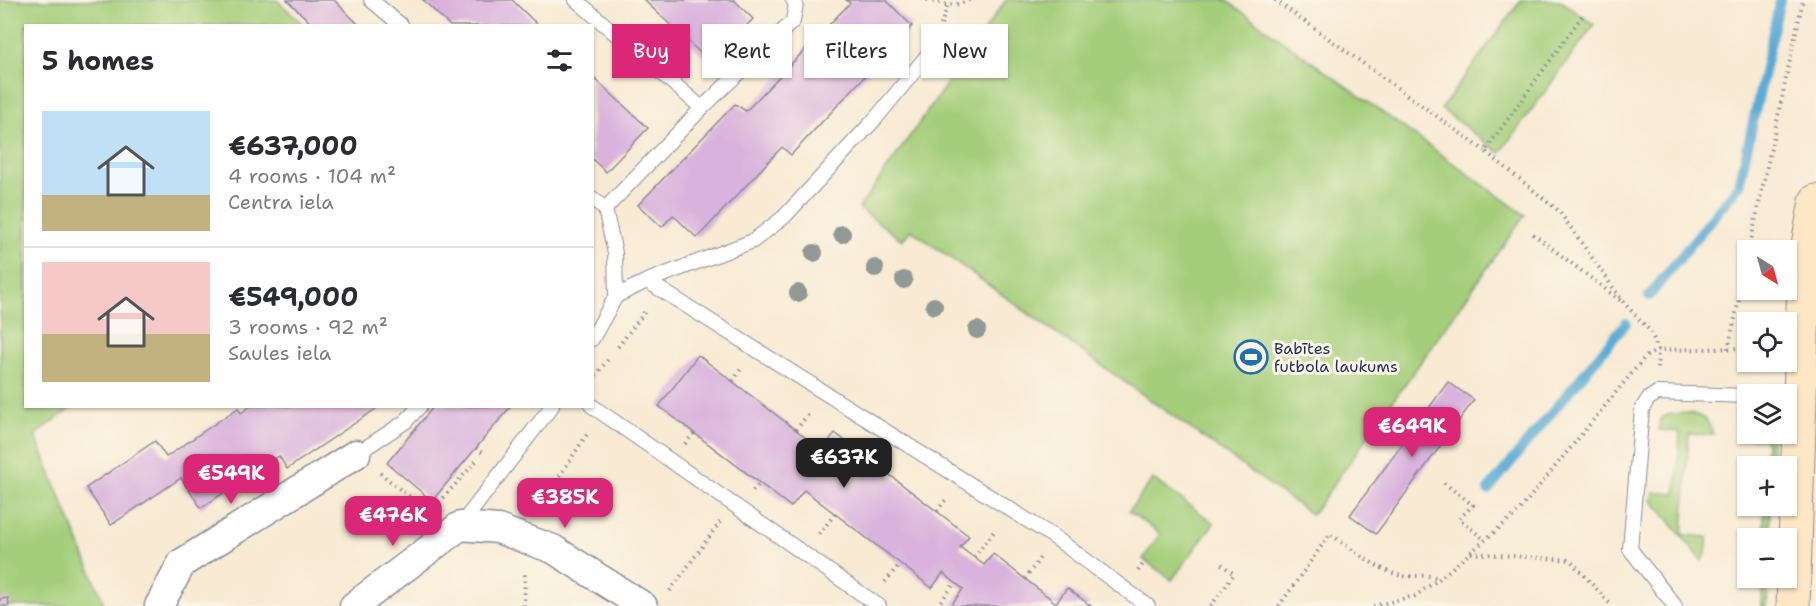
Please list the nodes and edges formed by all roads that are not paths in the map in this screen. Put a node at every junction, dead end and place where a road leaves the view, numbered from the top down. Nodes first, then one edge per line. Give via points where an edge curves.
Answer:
1 (371, 0) edge
2 (576, 0) edge
3 (793, 0) edge
4 (400, 24) edge
5 (921, 63) edge
6 (702, 108) junction
7 (594, 200) edge
8 (605, 209) junction
9 (1815, 211) edge
10 (1811, 257) edge
11 (647, 281) junction
12 (616, 296) junction
13 (594, 335) edge
14 (1795, 384) edge
15 (1737, 396) edge
16 (418, 408) edge
17 (550, 408) edge
18 (597, 410) edge
19 (1793, 444) edge
20 (356, 454) joint
21 (460, 526) junction
22 (655, 601) edge
23 (159, 606) edge
24 (354, 606) edge
25 (879, 606) edge
26 (1148, 606) edge
27 (1675, 606) edge
28 (1793, 606) edge

1 - 4 lane
2 - 6 lane
3 - 6 lane via 793,21
5 - 11 lane via 784,217 753,241
6 - 8 lane
7 - 8 lane
8 - 12 lane via 615,253
9 - 10 main road
10 - 14 main road
11 - 12 lane
11 - 26 lane via 1054,537
12 - 13 lane
15 - 27 lane via 1657,393 1642,409 1630,549
16 - 20 lane via 405,422
17 - 21 lane
18 - 25 lane
19 - 28 main road
20 - 23 street via 182,563
21 - 22 street via 526,538
21 - 24 street

